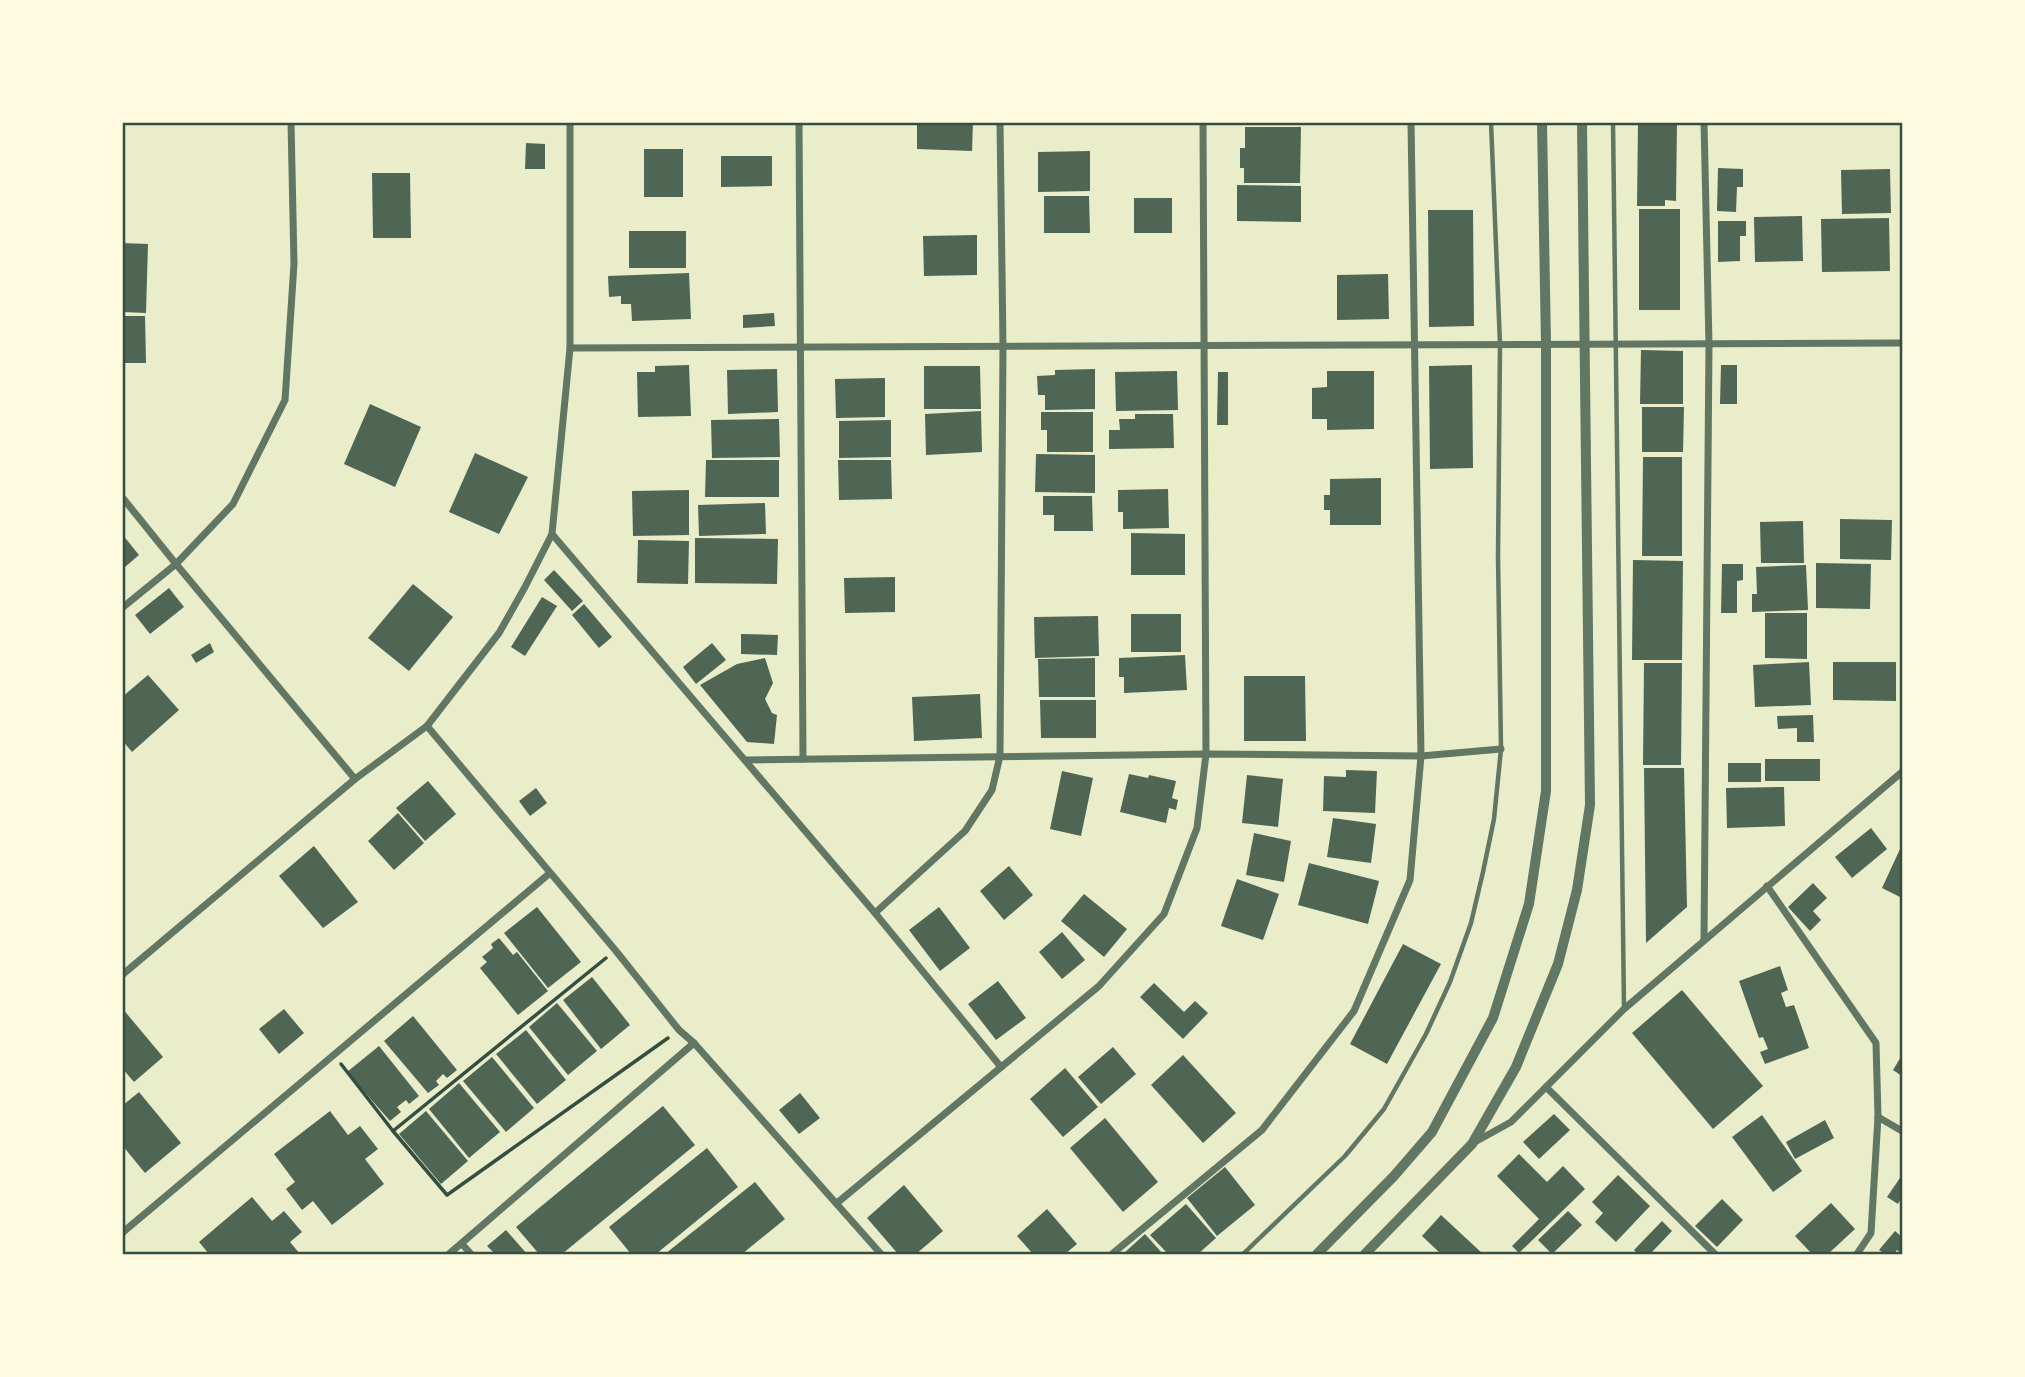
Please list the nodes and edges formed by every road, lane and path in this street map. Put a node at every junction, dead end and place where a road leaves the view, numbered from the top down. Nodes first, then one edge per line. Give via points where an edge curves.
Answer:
1 (291, 122) edge
2 (570, 122) edge
3 (799, 122) edge
4 (1000, 122) edge
5 (1203, 122) edge
6 (1411, 122) edge
7 (1491, 122) edge
8 (1542, 122) edge
9 (1582, 122) edge
10 (1613, 122) edge
11 (1704, 122) edge
12 (1902, 343) edge
13 (1500, 344) junction
14 (1546, 344) junction
15 (1586, 344) junction
16 (1617, 344) junction
17 (1709, 344) junction
18 (1415, 345) junction
19 (1003, 346) junction
20 (1206, 346) junction
21 (802, 347) junction
22 (570, 348) junction
23 (122, 497) edge
24 (552, 534) junction
25 (176, 564) junction
26 (122, 608) edge
27 (427, 726) junction
28 (1500, 750) junction
29 (1206, 754) junction
30 (1000, 756) junction
31 (1421, 756) junction
32 (803, 759) junction
33 (747, 760) junction
34 (1902, 772) edge
35 (355, 779) junction
36 (550, 873) junction
37 (1767, 886) junction
38 (876, 912) junction
39 (1704, 940) junction
40 (616, 951) junction
41 (122, 975) edge
42 (1624, 1009) junction
43 (679, 1030) junction
44 (694, 1044) junction
45 (334, 1055) junction
46 (1001, 1067) junction
47 (1546, 1087) junction
48 (1878, 1117) junction
49 (393, 1131) junction
50 (1902, 1131) edge
51 (1472, 1144) junction
52 (837, 1203) junction
53 (122, 1233) edge
54 (462, 1244) junction
55 (449, 1255) edge
56 (471, 1255) edge
57 (881, 1255) edge
58 (1112, 1255) edge
59 (1243, 1255) edge
60 (1317, 1255) edge
61 (1365, 1255) edge
62 (1715, 1255) edge
63 (1857, 1255) edge

1 - 25 street via 294,264 285,400 233,504
2 - 22 street
3 - 21 street
4 - 19 street
5 - 20 street
6 - 18 street
7 - 13 lane
8 - 14 street
9 - 15 street
10 - 16 lane
11 - 17 street
12 - 17 street
13 - 14 street
13 - 18 street
13 - 28 lane
14 - 15 street
14 - 60 street via 1546,791 1528,904 1493,1018 1432,1132
15 - 16 street
15 - 51 street via 1590,805 1577,890 1558,964 1516,1067
16 - 17 street
16 - 42 lane
17 - 39 street
18 - 20 street
18 - 31 street
19 - 20 street
19 - 21 street
19 - 30 street
20 - 29 street
21 - 22 street
21 - 32 street
22 - 24 street
23 - 25 street
24 - 27 street via 499,633
24 - 33 street
25 - 26 street
25 - 35 street
27 - 35 street
27 - 36 street
28 - 31 street
28 - 59 lane via 1494,819 1471,923 1426,1034 1384,1109 1345,1156
29 - 30 street
29 - 31 street
29 - 46 street via 1197,828 1164,914 1098,986
30 - 32 street
30 - 38 street via 992,790 965,831
31 - 58 street via 1410,880 1354,1011 1262,1130
32 - 33 street
33 - 38 street
34 - 37 street
35 - 41 street
36 - 40 street
36 - 45 street
37 - 39 street
37 - 48 street via 1876,1043
38 - 46 street
39 - 42 street
40 - 43 street
40 - 49 path
42 - 47 street
43 - 44 street
43 - 49 path via 447,1195
44 - 52 street
44 - 54 street
45 - 49 path
45 - 53 street
46 - 52 street
47 - 51 street via 1511,1122
47 - 62 street
48 - 50 street
48 - 63 street via 1871,1233
51 - 61 street
52 - 57 street
54 - 55 street
54 - 56 street

